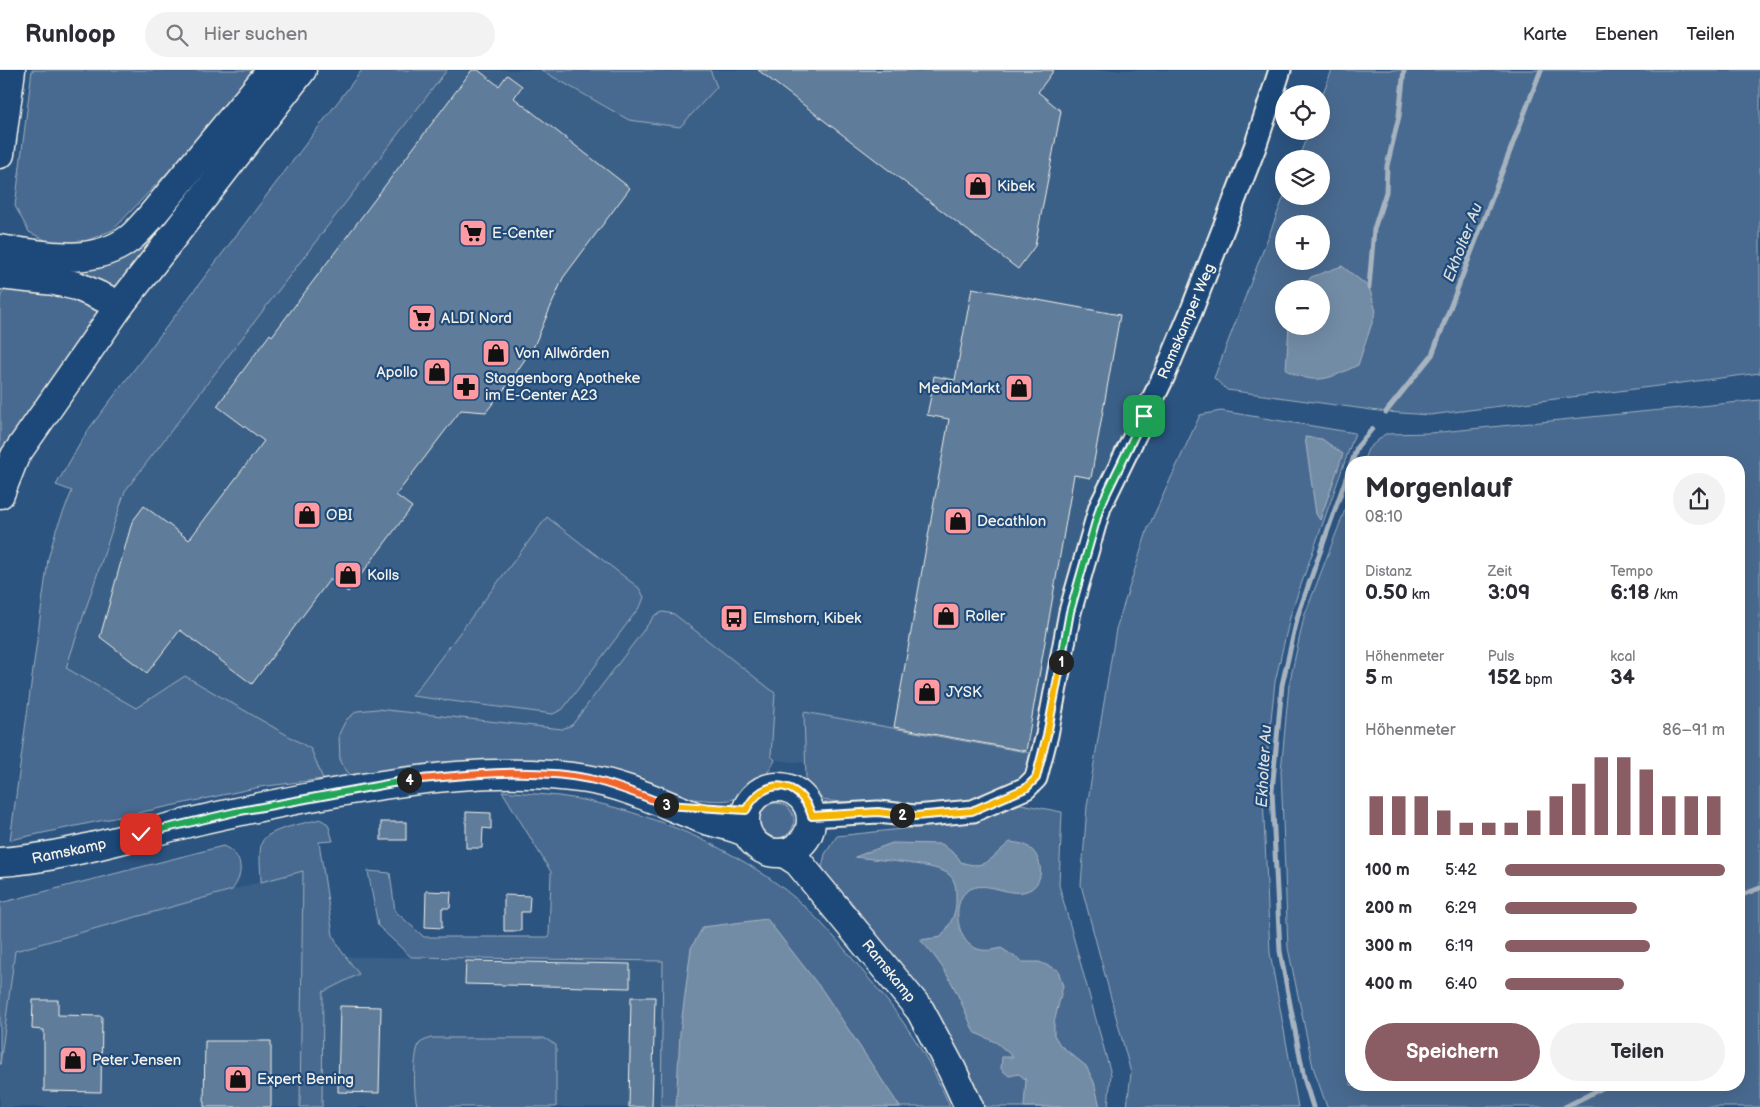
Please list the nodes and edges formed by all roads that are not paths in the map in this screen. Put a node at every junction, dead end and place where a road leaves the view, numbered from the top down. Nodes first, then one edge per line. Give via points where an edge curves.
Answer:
1 (12, 70) edge
2 (272, 70) edge
3 (302, 70) edge
4 (1280, 70) edge
5 (0, 154) edge
6 (0, 249) edge
7 (0, 275) edge
8 (120, 305) junction
9 (0, 494) edge
10 (812, 816) junction
11 (746, 822) junction
12 (784, 853) junction
13 (0, 862) edge
14 (968, 1107) edge

1 - 5 main road
2 - 6 main road via 128,240 88,256 62,258
3 - 8 main road
4 - 10 street, Ramskamper Weg via 1255,147 1191,312 1164,376 1100,507 1070,612 1036,778 1026,788 972,811 915,816 878,812
7 - 8 main road via 77,286
8 - 9 main road via 15,456
10 - 11 main road via 800,794 788,787 775,786 752,798
10 - 12 main road via 805,840
11 - 12 main road, Ramskamp via 754,843 763,850
11 - 13 main road, Ramskamp via 667,805 589,779 477,774 361,788 235,812 67,852
12 - 14 main road, Ramskamp via 798,862 920,1010

